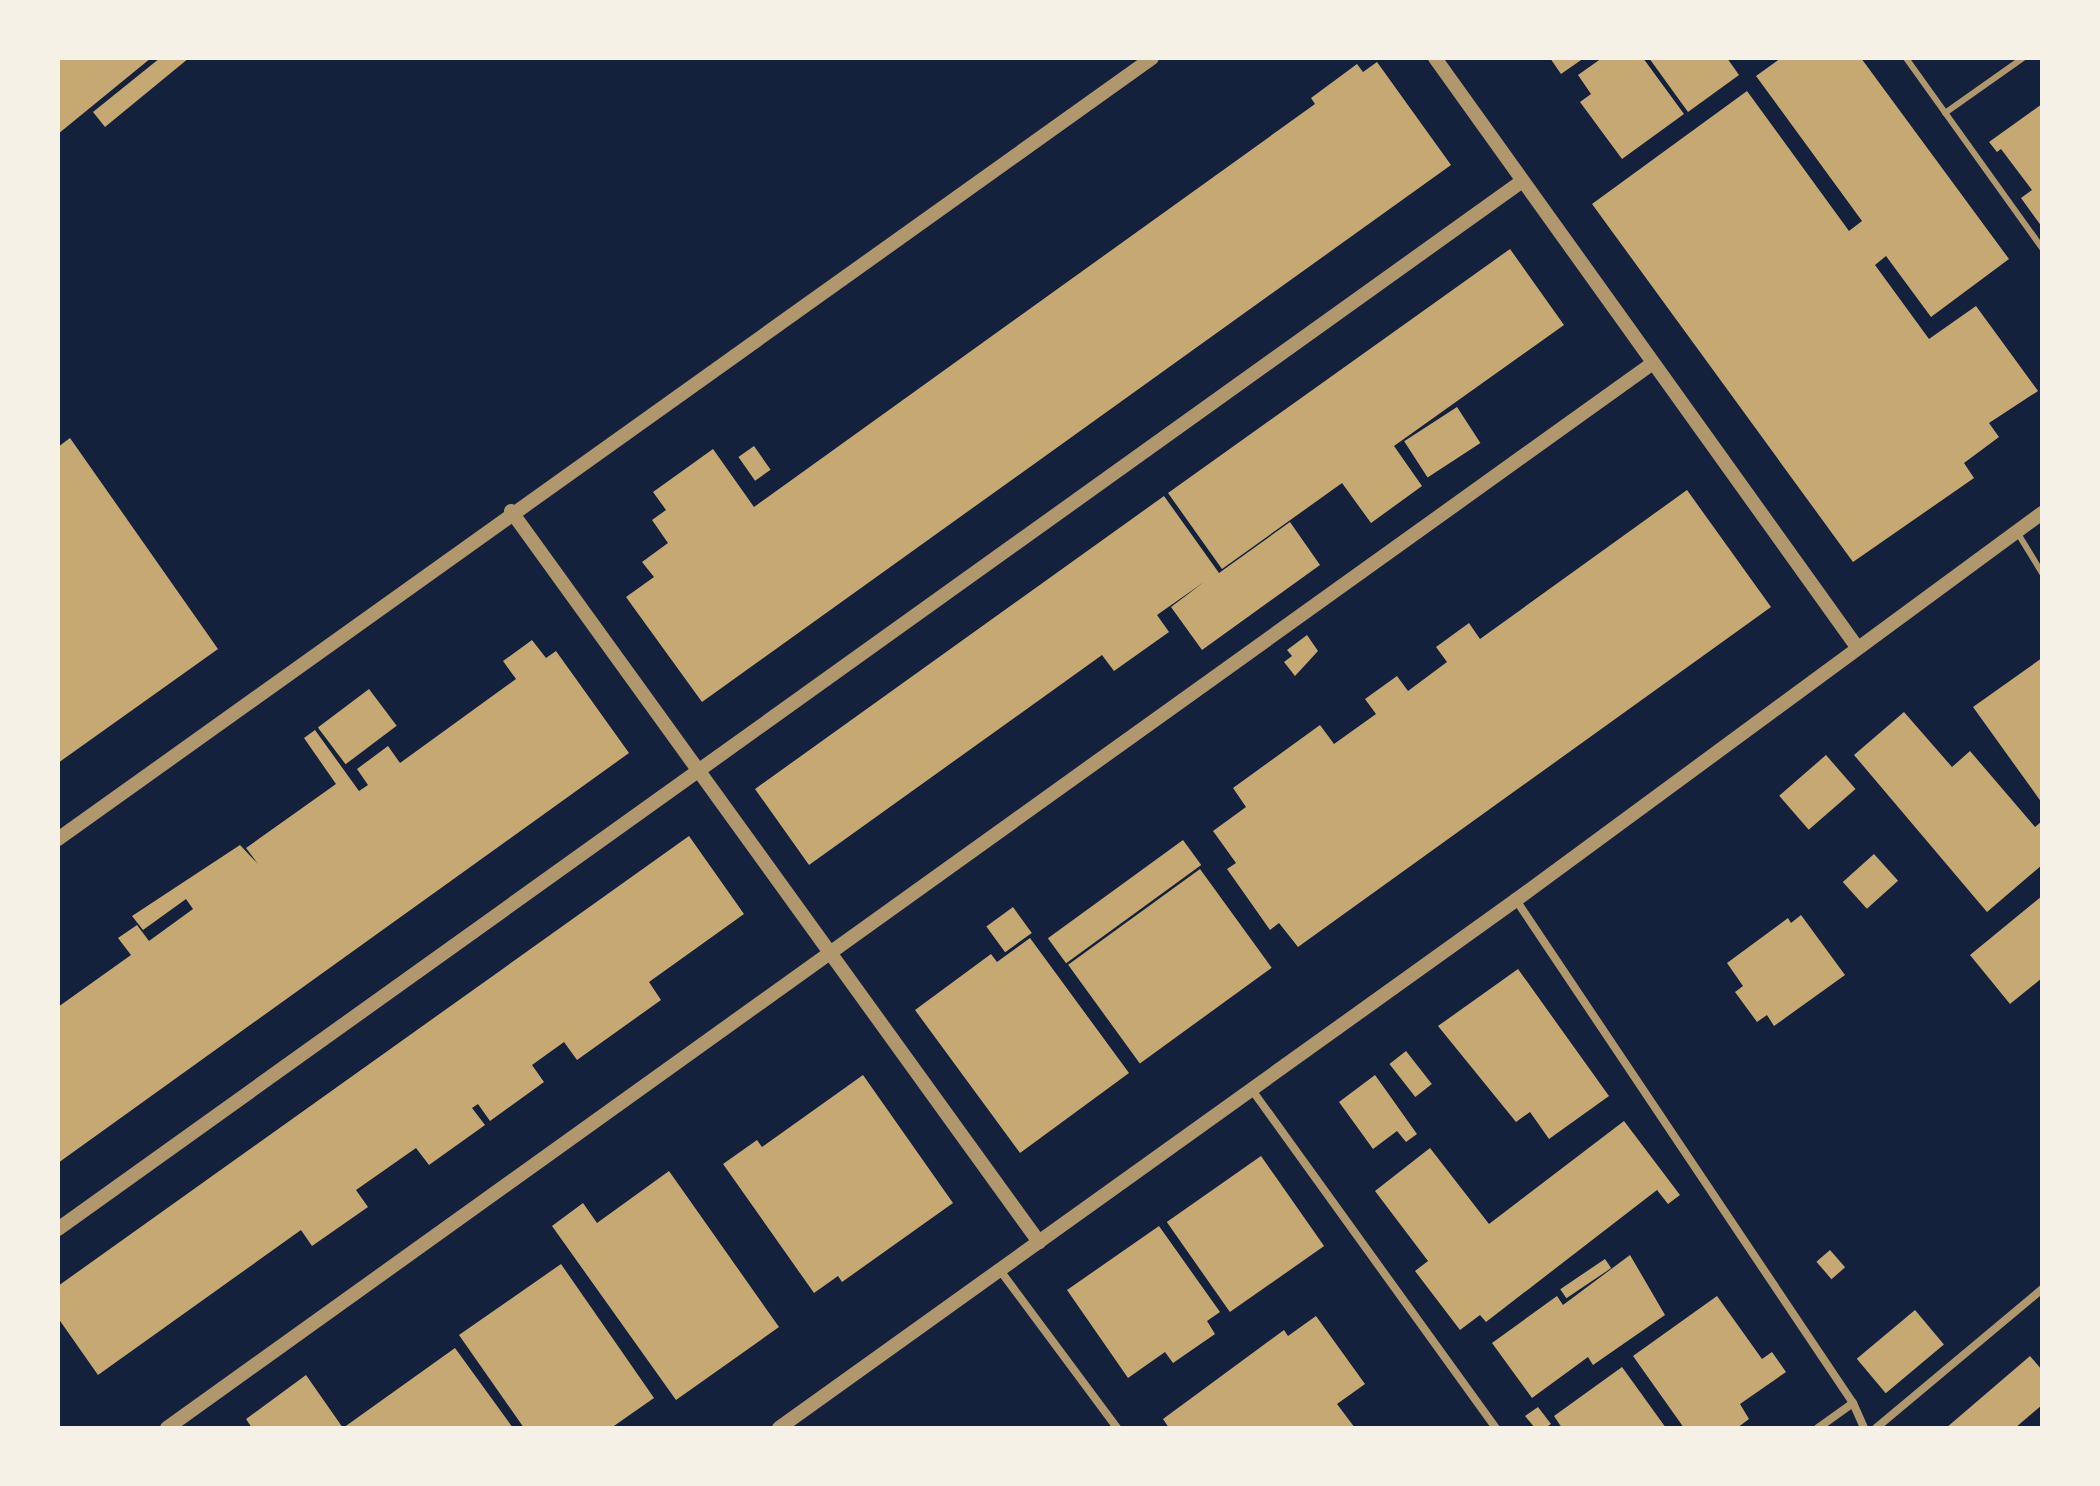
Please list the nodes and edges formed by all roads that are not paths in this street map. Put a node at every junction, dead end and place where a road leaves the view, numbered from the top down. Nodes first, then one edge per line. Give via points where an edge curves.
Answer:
1 (1152, 58) edge
2 (1435, 58) edge
3 (1906, 58) edge
4 (2023, 58) edge
5 (1945, 113) junction
6 (1521, 182) junction
7 (2042, 248) edge
8 (1653, 363) junction
9 (511, 511) junction
10 (2042, 513) edge
11 (2017, 531) junction
12 (2042, 573) edge
13 (1857, 647) junction
14 (696, 774) junction
15 (58, 839) edge
16 (1516, 900) junction
17 (830, 955) junction
18 (1252, 1090) junction
19 (58, 1229) edge
20 (1039, 1242) junction
21 (999, 1269) junction
22 (2042, 1289) edge
23 (1853, 1403) junction
24 (167, 1428) edge
25 (779, 1428) edge
26 (1117, 1428) edge
27 (1496, 1428) edge
28 (1818, 1428) edge
29 (1864, 1428) edge
30 (1876, 1428) edge

1 - 9 street
2 - 6 street
3 - 5 lane
4 - 5 lane
5 - 7 lane
6 - 8 street
6 - 14 street
8 - 13 street
8 - 17 street
9 - 14 street
9 - 15 street
10 - 11 street
11 - 12 lane
11 - 13 street
13 - 16 street
14 - 17 street
14 - 19 street
16 - 18 street
16 - 23 street
17 - 20 street
17 - 24 street
18 - 20 street
18 - 27 street
20 - 21 street
21 - 25 street
21 - 26 street
22 - 30 street
23 - 28 street
23 - 29 street

